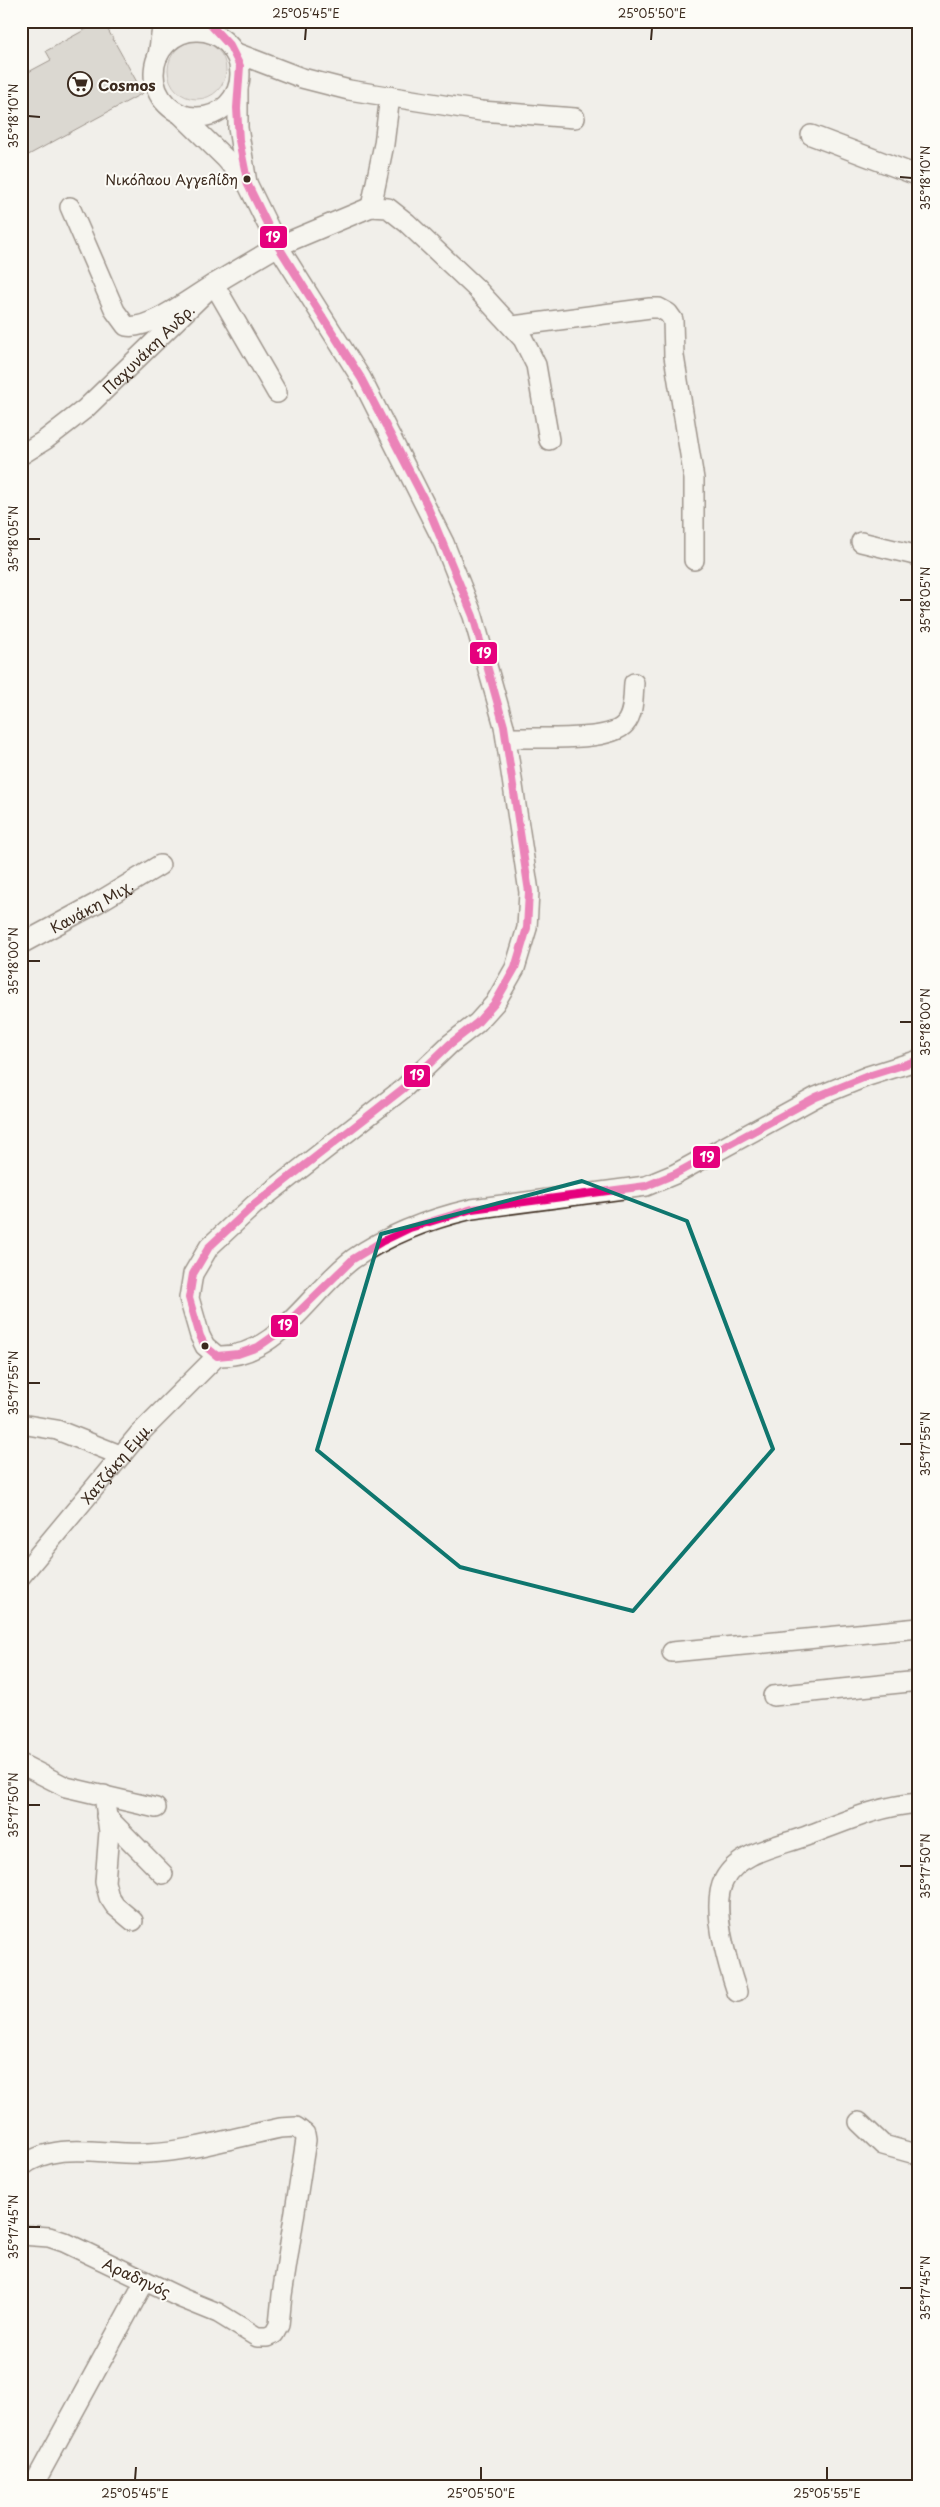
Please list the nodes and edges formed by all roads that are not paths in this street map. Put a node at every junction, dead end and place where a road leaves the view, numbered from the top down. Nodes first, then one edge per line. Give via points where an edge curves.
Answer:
1 (162, 21) edge
2 (208, 21) edge
3 (230, 47) junction
4 (158, 56) junction
5 (238, 87) junction
6 (387, 95) junction
7 (180, 114) junction
8 (575, 118) dead end
9 (811, 135) dead end
10 (919, 176) edge
11 (248, 185) junction
12 (70, 207) dead end
13 (371, 207) junction
14 (278, 246) junction
15 (214, 284) junction
16 (512, 326) junction
17 (277, 393) dead end
18 (549, 440) dead end
19 (21, 455) edge
20 (861, 542) dead end
21 (919, 556) edge
22 (694, 560) dead end
23 (634, 683) dead end
24 (507, 738) junction
25 (160, 865) dead end
26 (21, 944) edge
27 (919, 1060) edge
28 (217, 1356) junction
29 (21, 1424) edge
30 (120, 1455) junction
31 (21, 1576) edge
32 (919, 1628) edge
33 (672, 1652) dead end
34 (919, 1681) edge
35 (774, 1696) dead end
36 (21, 1764) edge
37 (104, 1795) junction
38 (919, 1803) edge
39 (156, 1808) dead end
40 (106, 1816) junction
41 (164, 1874) dead end
42 (133, 1921) dead end
43 (737, 1992) dead end
44 (858, 2122) dead end
45 (919, 2155) edge
46 (21, 2167) edge
47 (21, 2235) edge
48 (145, 2281) junction
49 (35, 2482) dead end

1 - 4 street
2 - 3 street
3 - 4 street via 213,34 191,31 172,39
3 - 5 street via 240,66
3 - 6 street via 322,84
4 - 7 street via 154,69 157,89 168,106
5 - 7 street via 227,106 215,113 194,117
5 - 11 street via 238,128
6 - 8 street via 481,111
6 - 13 street via 384,144
7 - 11 street
9 - 10 street
11 - 14 street
12 - 15 street via 115,311 126,326 136,328 152,322
13 - 14 street, Παχυνάκη Ανδρ.
13 - 16 street via 388,208 399,216
14 - 15 street, Παχυνάκη Ανδρ.
14 - 24 street via 361,378 430,511 473,616
15 - 17 street
15 - 19 street, Παχυνάκη Ανδρ. via 85,408
16 - 18 street via 523,339 536,365
16 - 22 street via 650,308 668,313 673,320 674,356 694,479
20 - 21 street
23 - 24 street via 630,715 624,726 609,732 570,738
24 - 28 street via 529,892 527,928 515,968 495,1003 477,1023 404,1088 254,1206 209,1247 193,1274 189,1298 200,1336 205,1346
25 - 26 street, Κανάκη Μιχ.
27 - 28 street via 816,1097 675,1174 646,1186 472,1209 406,1229 372,1247 334,1274 274,1335 245,1354
28 - 30 street, Χατζάκη Εμμ.
29 - 30 street via 58,1430
30 - 31 street, Χατζάκη Εμμ.
32 - 33 street
34 - 35 street
36 - 37 street via 66,1787
37 - 39 street
37 - 40 street
38 - 43 street via 896,1805 856,1816 754,1854 736,1865 724,1880 718,1897 725,1953
40 - 41 street
40 - 42 street via 109,1832 105,1882 115,1906
44 - 45 street via 883,2145
46 - 48 street, Αραδηνός via 34,2157 55,2151 148,2153 280,2128 302,2130 306,2140 279,2325 274,2334 257,2337 218,2313
47 - 48 street, Αραδηνός via 49,2237 64,2242
48 - 49 street

